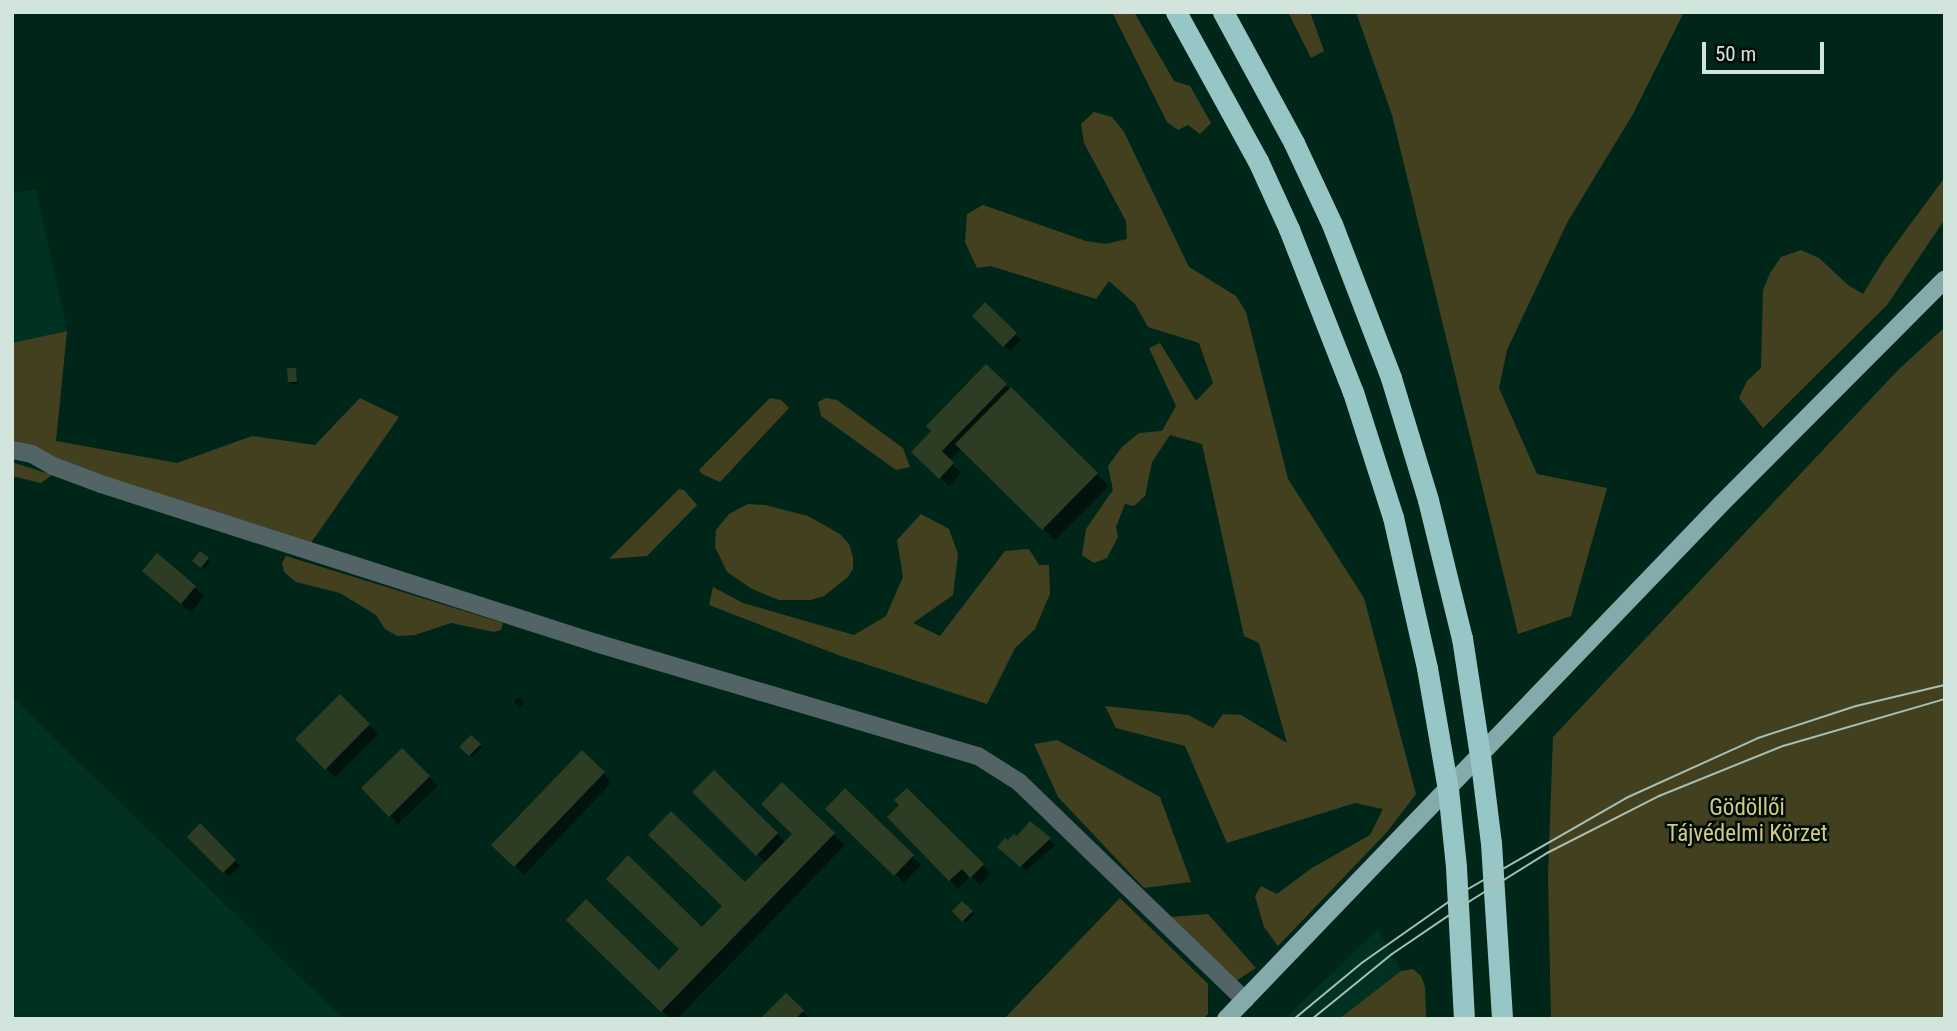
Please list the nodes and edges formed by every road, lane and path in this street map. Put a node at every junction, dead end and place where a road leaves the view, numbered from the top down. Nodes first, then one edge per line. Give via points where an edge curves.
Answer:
1 (1176, 12) edge
2 (1223, 12) edge
3 (1945, 279) edge
4 (12, 450) edge
5 (1245, 1000) junction
6 (1226, 1019) edge
7 (1464, 1019) edge
8 (1502, 1019) edge

1 - 7 highway via 1258,161 1289,229 1353,392 1393,517 1448,789
2 - 8 highway via 1332,224 1391,378 1428,500 1462,638 1480,755 1491,843
3 - 5 main road
4 - 5 street via 101,484 596,643 978,756 1019,782
5 - 6 main road

